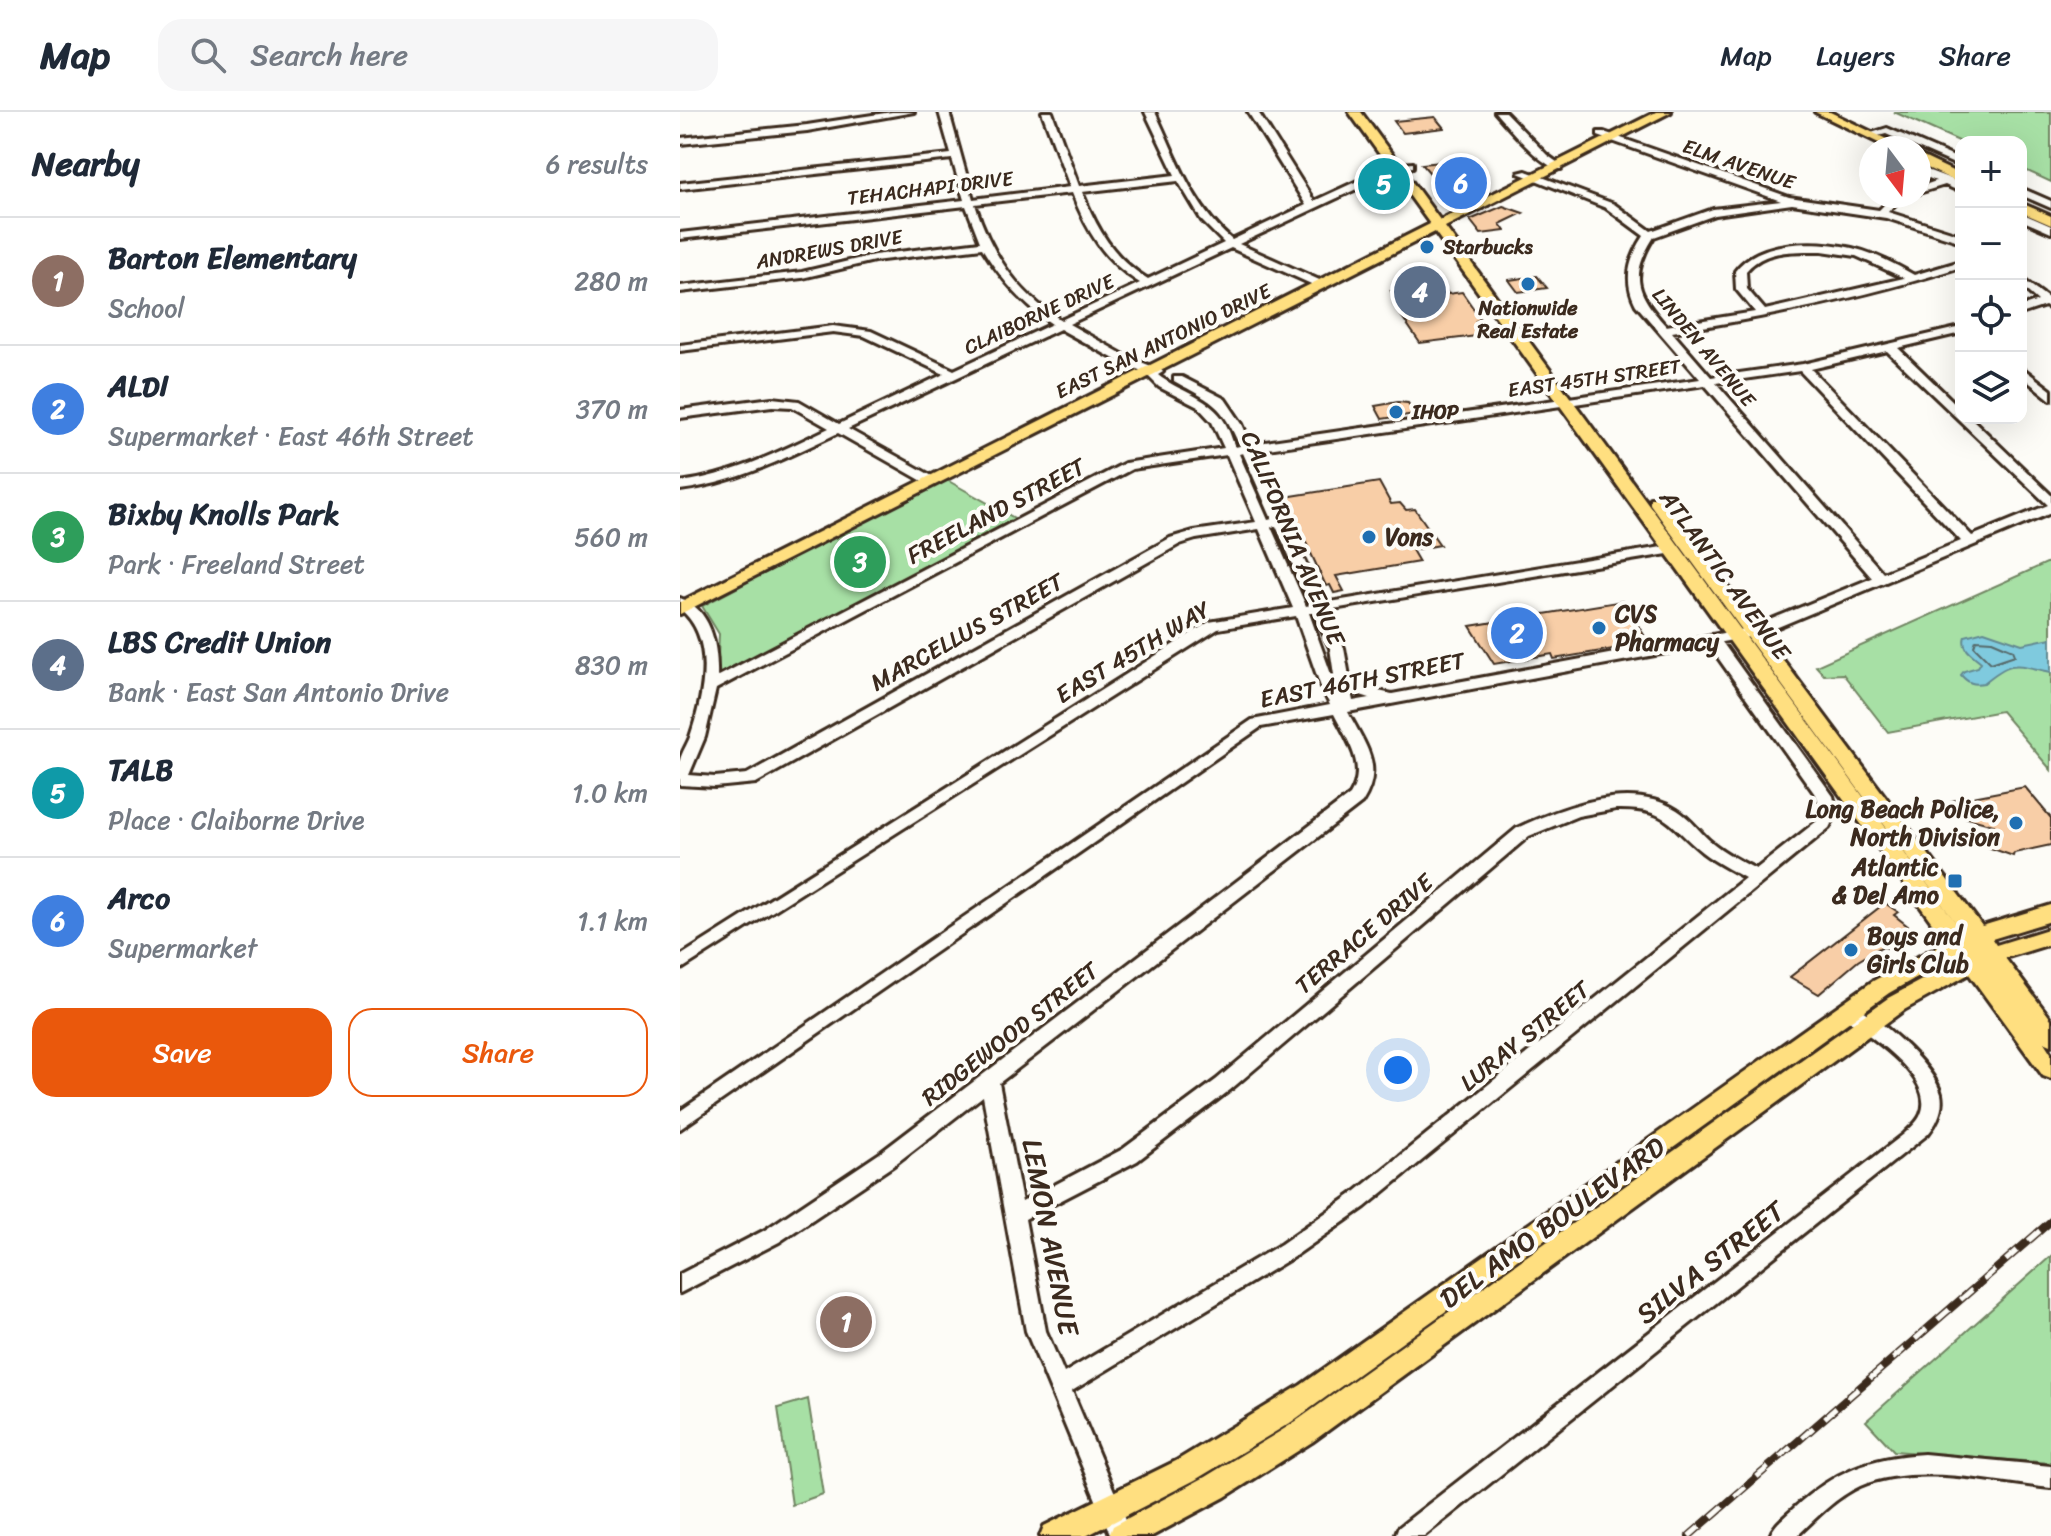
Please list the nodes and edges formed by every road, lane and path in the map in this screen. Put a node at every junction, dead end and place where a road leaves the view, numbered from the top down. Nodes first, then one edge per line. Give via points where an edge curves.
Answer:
1 (909, 112) edge
2 (944, 112) edge
3 (1047, 112) edge
4 (1150, 112) edge
5 (1253, 112) edge
6 (1355, 112) edge
7 (1369, 112) edge
8 (1500, 112) edge
9 (1821, 112) edge
10 (1652, 113) edge
11 (1870, 135) joint
12 (1607, 137) junction
13 (680, 141) edge
14 (957, 156) junction
15 (1955, 161) edge
16 (1553, 164) junction
17 (1410, 165) junction
18 (1931, 165) edge
19 (1395, 167) junction
20 (1523, 173) junction
21 (1931, 173) edge
22 (1184, 177) junction
23 (1536, 178) junction
24 (1955, 178) edge
25 (1955, 179) edge
26 (1955, 181) edge
27 (680, 186) edge
28 (1931, 187) edge
29 (1078, 189) junction
30 (2027, 194) edge
31 (970, 202) junction
32 (1789, 203) junction
33 (2051, 205) edge
34 (1312, 206) junction
35 (2027, 207) edge
36 (1887, 208) edge
37 (1882, 213) junction
38 (2051, 218) edge
39 (1442, 219) junction
40 (2027, 219) edge
41 (2051, 230) edge
42 (1650, 235) junction
43 (680, 236) edge
44 (1955, 237) edge
45 (1230, 243) junction
46 (983, 245) junction
47 (1955, 266) edge
48 (1914, 279) junction
49 (1316, 282) junction
50 (1147, 283) junction
51 (2027, 286) edge
52 (680, 289) edge
53 (2049, 303) edge
54 (2027, 309) edge
55 (1763, 314) junction
56 (1059, 325) junction
57 (1665, 330) junction
58 (1955, 332) edge
59 (680, 348) edge
60 (1891, 348) junction
61 (1803, 367) junction
62 (1144, 368) junction
63 (953, 374) junction
64 (2027, 375) edge
65 (1709, 381) junction
66 (2051, 396) edge
67 (1575, 401) junction
68 (1955, 410) edge
69 (680, 414) edge
70 (1969, 424) edge
71 (841, 428) junction
72 (1247, 449) junction
73 (1231, 451) junction
74 (926, 478) junction
75 (680, 486) edge
76 (2051, 505) edge
77 (1272, 523) junction
78 (1971, 543) junction
79 (1674, 549) junction
80 (1881, 580) junction
81 (682, 604) edge
82 (1309, 608) junction
83 (1746, 634) junction
84 (1713, 640) junction
85 (1343, 678) junction
86 (707, 688) junction
87 (1414, 694) junction
88 (1344, 708) junction
89 (680, 778) edge
90 (1356, 799) joint
91 (1758, 878) junction
92 (2051, 913) edge
93 (2051, 936) edge
94 (1975, 949) junction
95 (680, 964) edge
96 (1857, 1018) junction
97 (2051, 1036) edge
98 (2051, 1070) edge
99 (989, 1079) junction
100 (680, 1121) edge
101 (1015, 1215) junction
102 (680, 1284) edge
103 (1058, 1388) junction
104 (2051, 1477) edge
105 (1118, 1527) edge
106 (1054, 1536) edge
107 (1406, 1536) edge
108 (1781, 1536) edge

1 - 13 street
2 - 14 street, CALIFORNIA AVENUE
3 - 29 street
4 - 22 street
5 - 34 street
6 - 19 main road, ATLANTIC AVENUE
7 - 17 main road, ATLANTIC AVENUE
8 - 16 street
9 - 11 main road
10 - 12 main road, EAST SAN ANTONIO DRIVE
11 - 15 street via 1887,131
12 - 16 main road, EAST SAN ANTONIO DRIVE
12 - 32 street, ELM AVENUE via 1765,190
14 - 27 street
14 - 31 street, CALIFORNIA AVENUE
16 - 20 main road, EAST SAN ANTONIO DRIVE
16 - 23 main road, EAST SAN ANTONIO DRIVE
17 - 19 street, CLAIBORNE DRIVE
17 - 39 main road, ATLANTIC AVENUE
18 - 24 main road
19 - 34 street, CLAIBORNE DRIVE
19 - 39 main road, ATLANTIC AVENUE
20 - 23 street
20 - 39 main road, EAST SAN ANTONIO DRIVE
21 - 25 street
22 - 29 street, TEHACHAPI DRIVE
22 - 45 street via 1207,221
23 - 39 main road, EAST SAN ANTONIO DRIVE
23 - 42 street via 1610,206
26 - 28 street
29 - 31 street, TEHACHAPI DRIVE
29 - 50 street via 1110,255
30 - 33 street
31 - 43 street, TEHACHAPI DRIVE
31 - 46 street, CALIFORNIA AVENUE
32 - 37 street, ELM AVENUE
32 - 42 street via 1713,212
34 - 45 street, CLAIBORNE DRIVE
35 - 38 main road
36 - 37 street
37 - 44 street, ELM AVENUE
39 - 49 main road, EAST SAN ANTONIO DRIVE
39 - 67 main road, ATLANTIC AVENUE
40 - 41 street
42 - 57 street, LINDEN AVENUE via 1636,258 1634,291
45 - 49 street
45 - 50 street, CLAIBORNE DRIVE
46 - 52 street, ANDREWS DRIVE
46 - 56 street, CALIFORNIA AVENUE via 1005,279
47 - 48 street
48 - 55 street
48 - 55 street via 1849,251 1774,251 1750,260 1740,274 1739,284
49 - 62 main road, EAST SAN ANTONIO DRIVE
50 - 56 street, CLAIBORNE DRIVE
51 - 53 street
53 - 54 street
55 - 57 street
56 - 62 street, CALIFORNIA AVENUE
56 - 63 street, CLAIBORNE DRIVE
57 - 65 street, LINDEN AVENUE
58 - 60 street, EAST 45TH STREET
59 - 63 street via 855,329
60 - 61 street, EAST 45TH STREET
60 - 68 street
61 - 65 street, EAST 45TH STREET
61 - 78 street
62 - 72 street, CALIFORNIA AVENUE via 1221,402
62 - 73 street, CALIFORNIA AVENUE via 1154,380 1205,405
62 - 74 main road, EAST SAN ANTONIO DRIVE
63 - 71 street, CLAIBORNE DRIVE
64 - 66 street
65 - 67 street, EAST 45TH STREET
65 - 80 street, LINDEN AVENUE
67 - 72 street, EAST 45TH STREET
67 - 79 main road, ATLANTIC AVENUE
67 - 83 main road, ATLANTIC AVENUE
69 - 71 street via 795,404
70 - 76 street
71 - 74 street
71 - 75 street, CLAIBORNE DRIVE via 738,474
72 - 73 street, EAST 45TH STREET
72 - 77 street, CALIFORNIA AVENUE
73 - 77 street, CALIFORNIA AVENUE
73 - 86 street, FREELAND STREET via 1129,466
74 - 81 main road, EAST SAN ANTONIO DRIVE
76 - 78 street, EAST 46TH STREET
77 - 82 street, CALIFORNIA AVENUE
77 - 89 street, MARCELLUS STREET via 1175,541 750,779
78 - 80 street, EAST 46TH STREET
79 - 82 street, EAST 45TH WAY
79 - 83 main road, ATLANTIC AVENUE
80 - 83 street, EAST 46TH STREET
81 - 86 street via 703,626 711,666
82 - 85 street, CALIFORNIA AVENUE via 1337,648
82 - 88 street, CALIFORNIA AVENUE via 1328,687
82 - 95 street, EAST 45TH WAY via 1214,625
83 - 84 street, EAST 46TH STREET
83 - 94 main road, ATLANTIC AVENUE
84 - 87 street, EAST 46TH STREET
84 - 91 street, LURAY STREET via 1829,807 1823,824
85 - 87 street via 1368,694
85 - 88 street, CALIFORNIA AVENUE
86 - 89 street via 704,722
87 - 88 street, EAST 46TH STREET
88 - 90 street, CALIFORNIA AVENUE via 1367,767
88 - 100 street, EAST 46TH STREET via 1265,721 1244,730
90 - 99 street, RIDGEWOOD STREET
91 - 101 street, TERRACE DRIVE via 1654,806 1627,803 1545,820 1523,832 1223,1085 1130,1155
91 - 103 street, LURAY STREET via 1358,1201 1288,1250
92 - 94 main road, DEL AMO BOULEVARD
93 - 94 main road, DEL AMO BOULEVARD
94 - 96 main road, DEL AMO BOULEVARD via 1932,981
94 - 97 main road, ATLANTIC AVENUE
94 - 98 main road, ATLANTIC AVENUE
96 - 105 main road, DEL AMO BOULEVARD via 1302,1433 1215,1487
96 - 107 street, SILVA STREET via 1929,1081 1933,1108 1927,1123
99 - 101 street, LEMON AVENUE
99 - 102 street, RIDGEWOOD STREET via 887,1159 772,1236
101 - 103 street, LEMON AVENUE via 1036,1331
103 - 105 street, LEMON AVENUE
104 - 108 street via 1887,1467 1853,1478
105 - 106 main road, DEL AMO BOULEVARD

